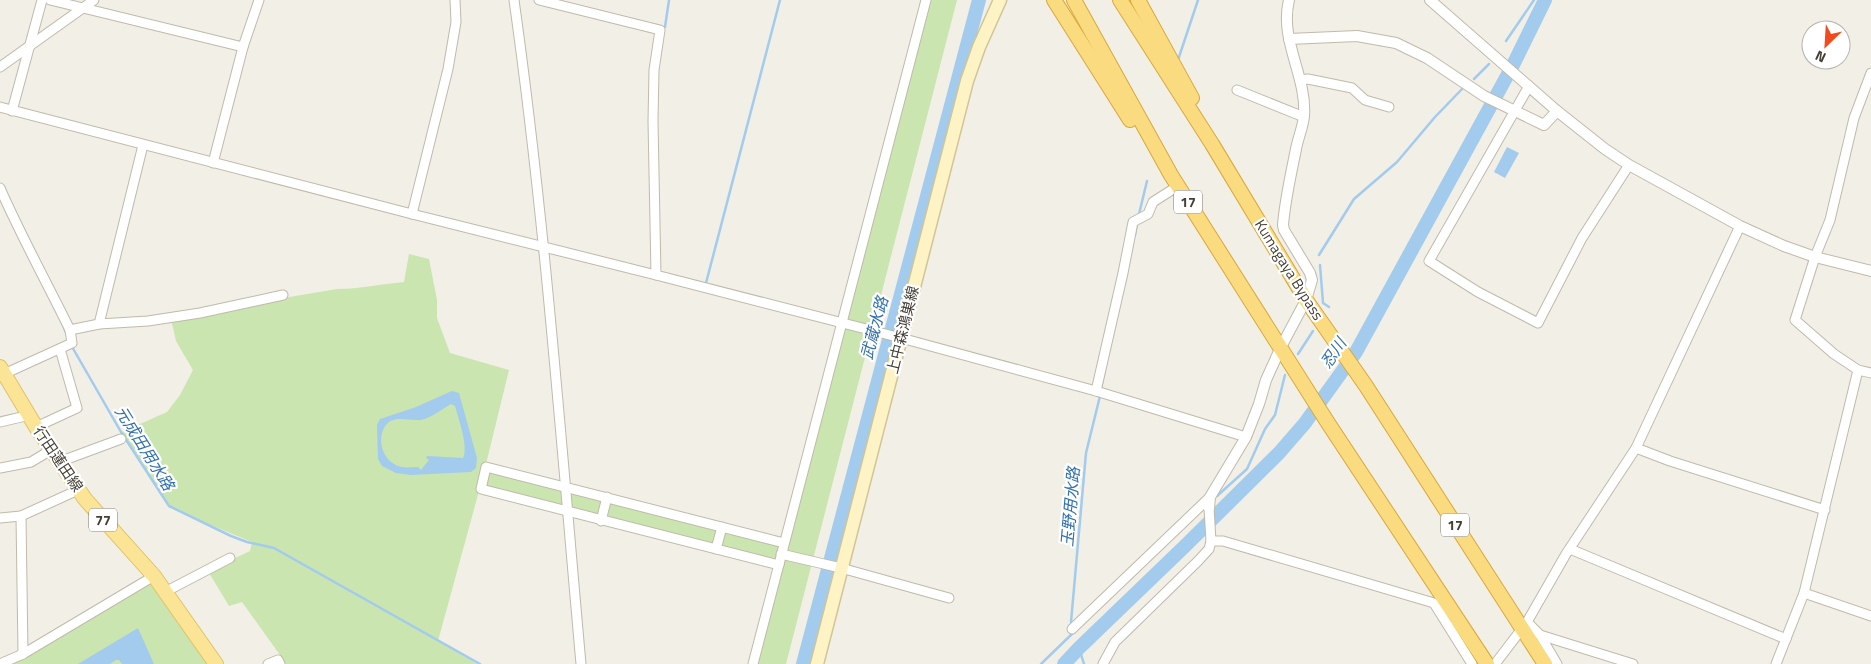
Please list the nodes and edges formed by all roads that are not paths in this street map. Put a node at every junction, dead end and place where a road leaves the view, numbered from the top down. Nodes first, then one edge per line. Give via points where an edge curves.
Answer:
1 (42, 0) edge
2 (50, 0) edge
3 (94, 0) edge
4 (259, 0) edge
5 (455, 0) edge
6 (514, 0) edge
7 (539, 0) edge
8 (926, 0) edge
9 (1000, 0) edge
10 (1054, 0) edge
11 (1074, 0) edge
12 (1120, 0) edge
13 (1138, 0) edge
14 (1289, 0) edge
15 (1430, 0) edge
16 (84, 7) junction
17 (1289, 39) junction
18 (29, 46) junction
19 (243, 47) junction
20 (0, 67) edge
21 (1871, 73) edge
22 (1300, 80) junction
23 (1529, 86) junction
24 (1237, 90) dead end
25 (0, 107) edge
26 (1389, 107) dead end
27 (1513, 110) junction
28 (12, 111) junction
29 (1557, 111) junction
30 (1304, 116) junction
31 (1212, 144) junction
32 (143, 145) junction
33 (213, 163) junction
34 (1629, 165) junction
35 (1175, 180) junction
36 (0, 188) edge
37 (412, 214) junction
38 (1740, 226) junction
39 (544, 247) junction
40 (1815, 257) junction
41 (1871, 271) edge
42 (656, 275) junction
43 (283, 295) dead end
44 (1306, 300) junction
45 (100, 324) junction
46 (841, 324) junction
47 (70, 330) junction
48 (898, 337) junction
49 (67, 346) junction
50 (1281, 347) junction
51 (2, 370) edge
52 (1858, 370) junction
53 (1871, 373) edge
54 (1096, 391) junction
55 (33, 421) junction
56 (0, 422) edge
57 (1246, 436) junction
58 (121, 439) dead end
59 (1636, 448) junction
60 (55, 456) junction
61 (0, 468) edge
62 (565, 486) junction
63 (78, 490) junction
64 (608, 497) junction
65 (1210, 497) junction
66 (1209, 508) joint
67 (1825, 510) junction
68 (568, 513) junction
69 (20, 516) junction
70 (0, 518) edge
71 (601, 521) junction
72 (722, 527) junction
73 (1212, 538) junction
74 (784, 543) junction
75 (716, 549) junction
76 (1570, 549) junction
77 (781, 554) junction
78 (230, 558) dead end
79 (778, 565) junction
80 (838, 568) junction
81 (154, 576) junction
82 (164, 592) junction
83 (1804, 594) junction
84 (949, 598) dead end
85 (1871, 616) edge
86 (1525, 625) junction
87 (1072, 629) dead end
88 (1540, 635) junction
89 (1786, 639) junction
90 (23, 654) junction
91 (0, 664) edge
92 (216, 664) edge
93 (268, 664) edge
94 (280, 664) edge
95 (581, 664) edge
96 (753, 664) edge
97 (817, 664) edge
98 (1103, 664) edge
99 (1472, 664) edge
100 (1487, 664) edge
101 (1495, 664) edge
102 (1545, 664) edge
103 (1557, 664) edge
104 (1633, 664) edge
105 (1776, 664) edge

1 - 18 street
2 - 16 street
3 - 16 street
4 - 19 street
5 - 37 street via 456,22 448,69
6 - 39 street
7 - 42 street via 660,30 654,70 653,121
8 - 46 street
9 - 48 main road, 上中森鴻巣線 via 967,81
10 - 35 highway, 17 via 1152,155
11 - 35 highway, 17
12 - 31 highway, Kumagaya Bypass / 17
13 - 31 highway, 17 via 1207,125
14 - 17 street via 1286,13
15 - 23 street
16 - 18 street
16 - 19 street
17 - 22 street
17 - 27 street via 1357,36 1396,43
18 - 20 street
18 - 28 street
19 - 33 street
21 - 40 street via 1854,118 1830,220
22 - 26 street via 1352,88 1365,100
22 - 30 street
23 - 27 street
23 - 29 street
24 - 30 street
25 - 28 street
27 - 29 street via 1544,125
27 - 34 street via 1430,262 1478,292 1538,323 1582,238
28 - 32 street
29 - 34 street
30 - 44 street via 1283,225 1310,273 1312,280
31 - 44 highway, Kumagaya Bypass / 17
32 - 33 street
32 - 45 street
33 - 37 street
34 - 38 street
35 - 50 highway, 17
35 - 54 street via 1153,202 1148,214 1133,222
36 - 47 street
37 - 39 street
38 - 40 street
38 - 59 street
39 - 42 street
39 - 62 street
40 - 41 street
40 - 52 street via 1795,320
42 - 46 street
43 - 45 street via 148,321
44 - 50 street
44 - 86 highway, Kumagaya Bypass / 17
45 - 47 street
46 - 48 street
46 - 74 street
47 - 49 street
48 - 54 street
48 - 80 main road, 上中森鴻巣線
49 - 51 street
49 - 55 street via 77,408
50 - 57 street
50 - 100 highway, 17
51 - 55 main road, 行田蓮田線 / 77
52 - 53 street
52 - 67 street
54 - 57 street
55 - 56 street
55 - 60 main road, 行田蓮田線 / 77
57 - 65 street
58 - 60 street
59 - 67 street
59 - 76 street
60 - 61 street
60 - 63 main road, 行田蓮田線 / 77
62 - 64 street
62 - 68 street
62 - 68 street via 486,467 481,490
63 - 69 street
63 - 81 main road, 行田蓮田線 / 77
64 - 71 street
64 - 72 street
65 - 66 street
65 - 87 street
66 - 73 street
67 - 83 street
68 - 71 street
68 - 95 street
69 - 70 street
69 - 90 street
71 - 75 street
72 - 74 street
72 - 75 street
73 - 98 street via 1209,549 1198,562 1115,642
73 - 99 street via 1434,603
74 - 77 street
75 - 79 street
76 - 86 street
76 - 89 street
77 - 79 street
77 - 80 street
78 - 82 street
79 - 96 street
80 - 84 street
80 - 97 main road, 上中森鴻巣線
81 - 82 main road, 行田蓮田線 / 77
81 - 90 street
82 - 92 main road, 行田蓮田線 / 77
83 - 85 street
83 - 89 street
86 - 88 street
86 - 101 street
86 - 102 highway, Kumagaya Bypass / 17
88 - 103 street
88 - 104 street
89 - 105 street
90 - 91 street
93 - 94 street via 278,660

